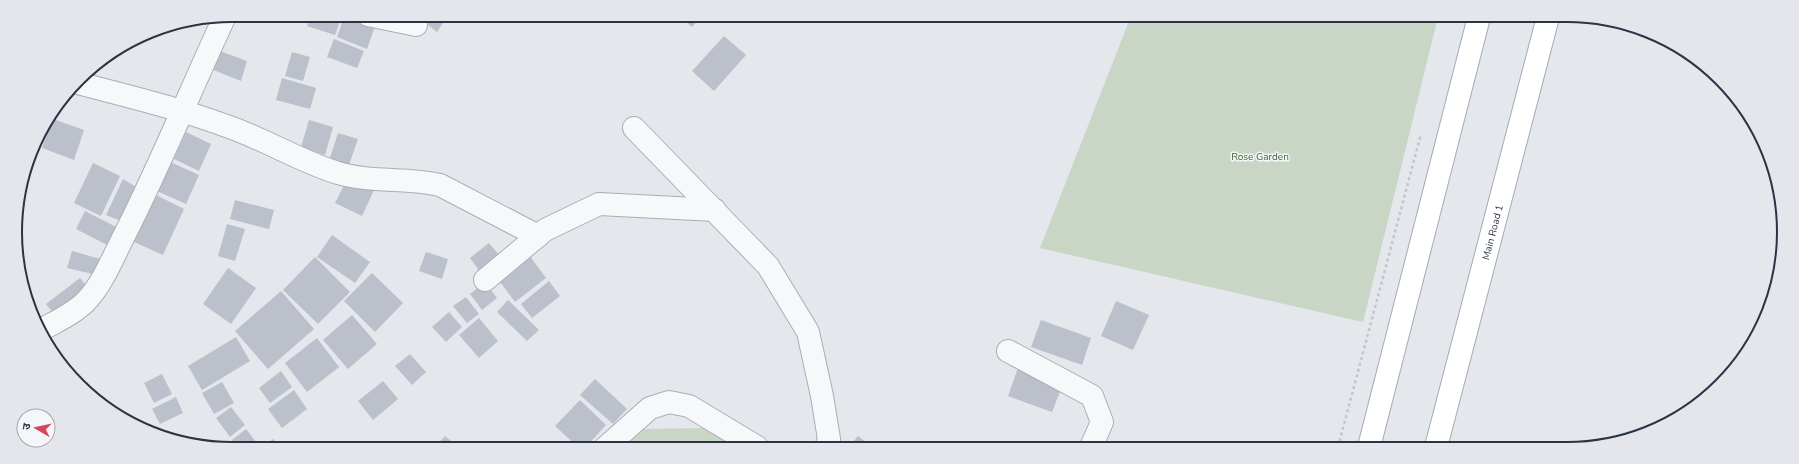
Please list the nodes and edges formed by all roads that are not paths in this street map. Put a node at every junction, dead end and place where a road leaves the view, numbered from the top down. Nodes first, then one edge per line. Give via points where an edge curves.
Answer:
1 (222, 22) edge
2 (402, 22) edge
3 (1479, 22) edge
4 (1547, 22) edge
5 (416, 25) dead end
6 (84, 84) edge
7 (181, 110) junction
8 (634, 128) dead end
9 (714, 210) junction
10 (538, 236) junction
11 (485, 280) dead end
12 (45, 328) edge
13 (1008, 351) dead end
14 (612, 442) edge
15 (749, 442) edge
16 (828, 442) edge
17 (1093, 442) edge
18 (1370, 442) edge
19 (1437, 442) edge

1 - 7 street
2 - 5 street
3 - 18 main road
4 - 19 main road, Main Road 1
6 - 7 street
7 - 10 street via 233,128 338,173 366,179 424,181 440,185
7 - 12 street via 152,181 100,281 88,300
8 - 9 street
9 - 10 street via 599,204 545,230
9 - 16 street via 768,266 808,332 822,396
10 - 11 street
13 - 17 street via 1092,396 1102,422
14 - 15 street via 650,408 669,402 689,406

